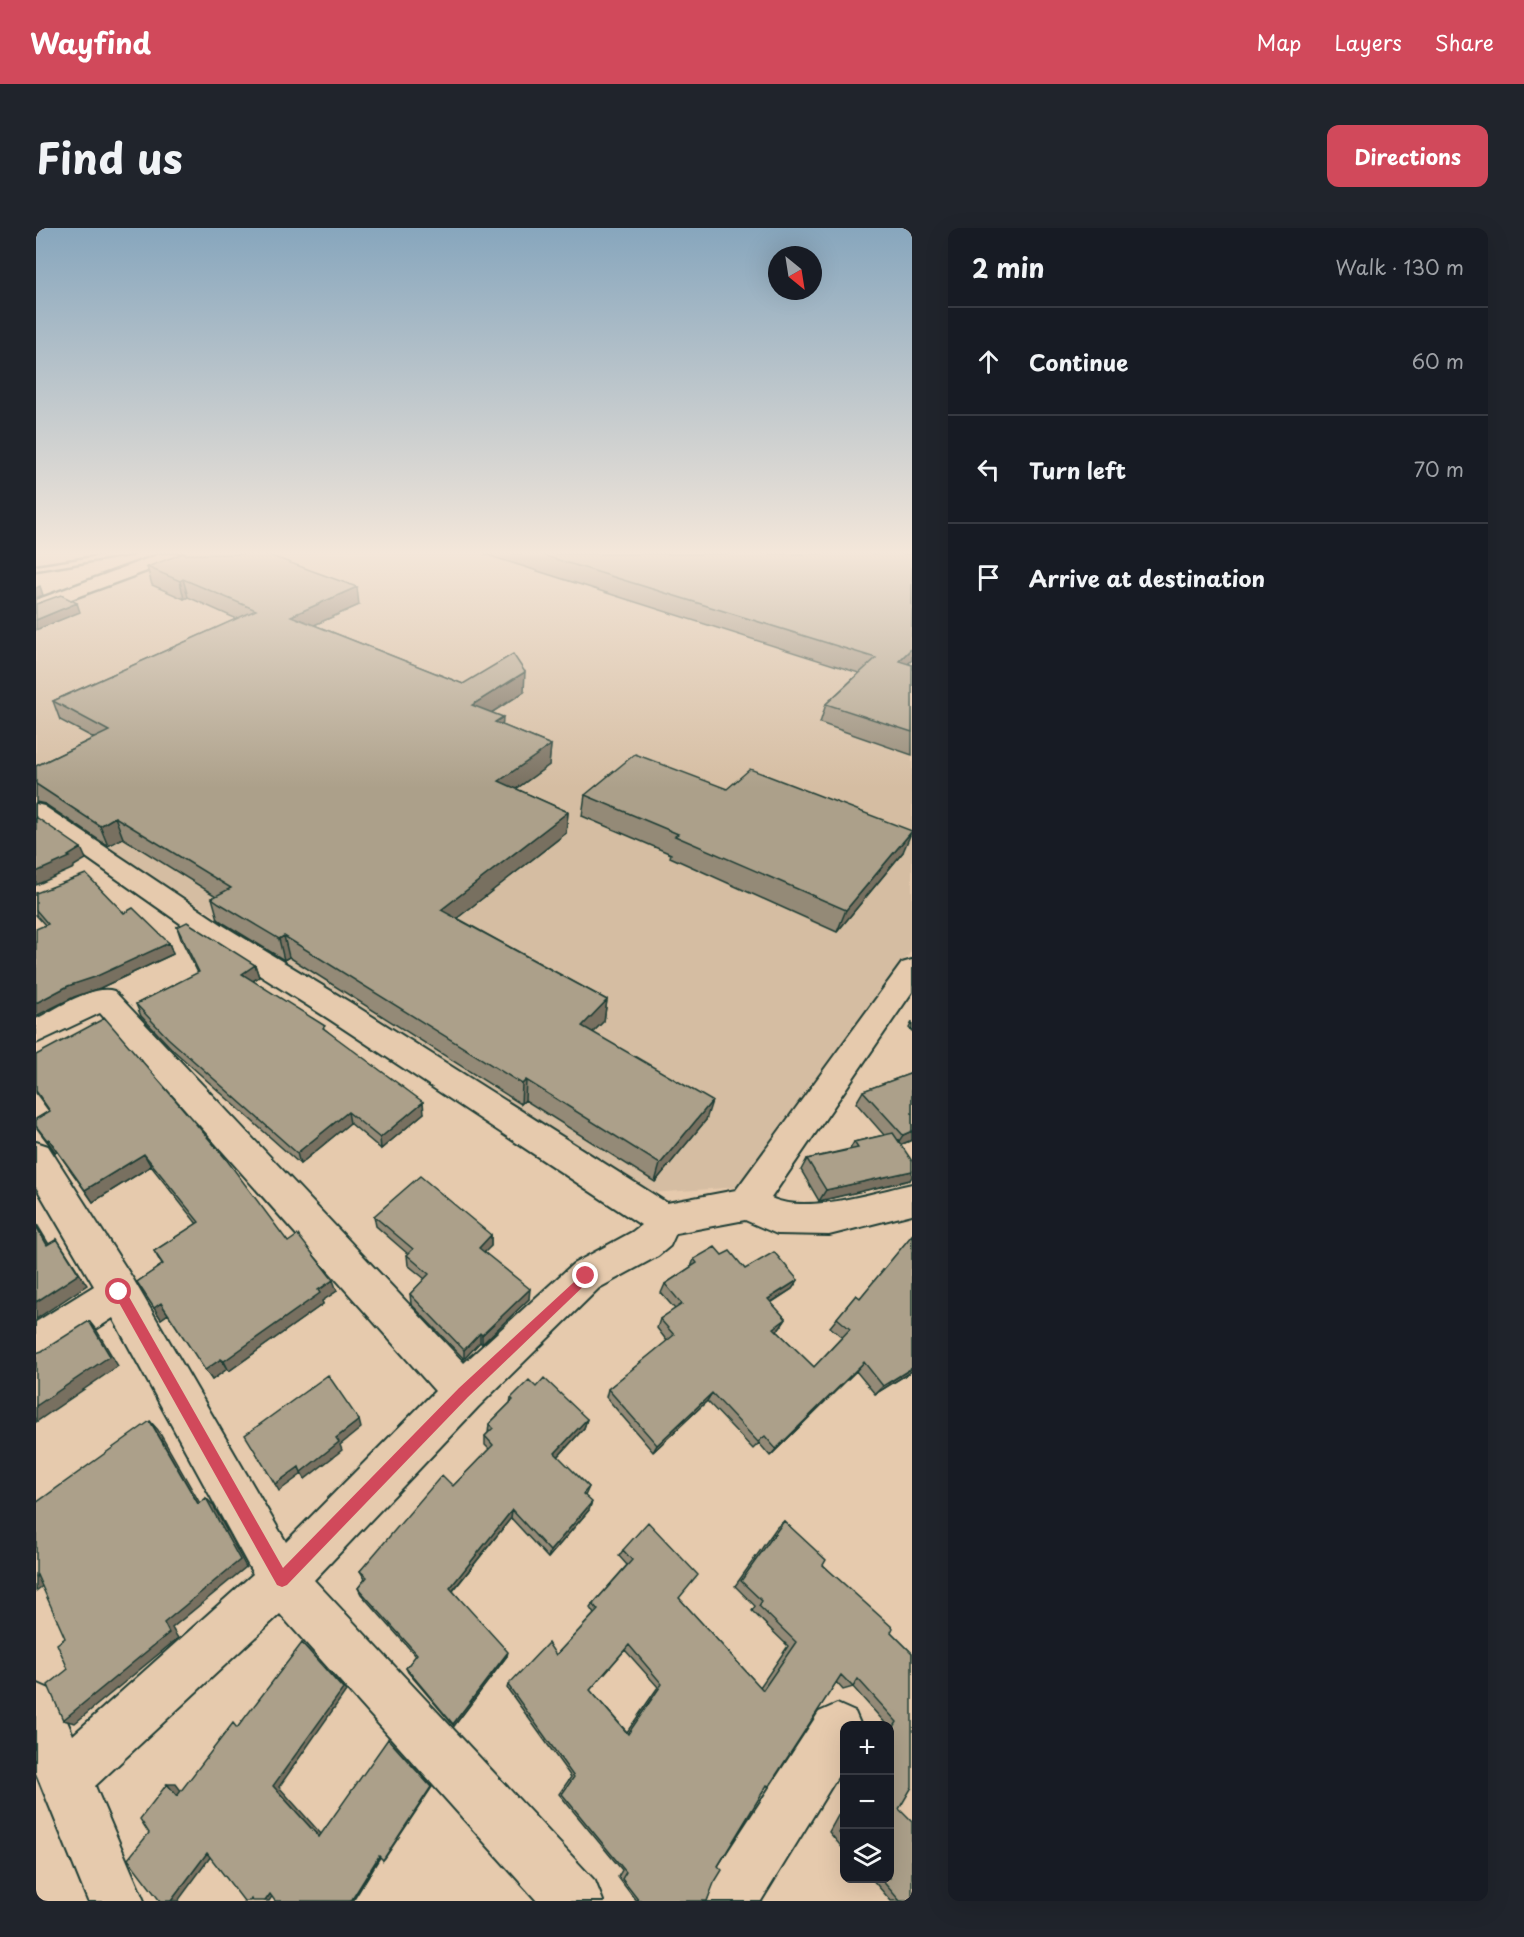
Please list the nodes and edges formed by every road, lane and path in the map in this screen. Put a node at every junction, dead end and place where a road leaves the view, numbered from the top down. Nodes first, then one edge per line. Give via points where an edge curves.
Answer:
1 (36, 811) edge
2 (114, 863) junction
3 (85, 876) edge
4 (912, 970) edge
5 (36, 1032) edge
6 (36, 1156) edge
7 (912, 1199) edge
8 (747, 1204) junction
9 (663, 1220) junction
10 (119, 1292) junction
11 (36, 1345) edge
12 (463, 1392) junction
13 (282, 1580) junction
14 (36, 1709) edge
15 (837, 1730) dead end
16 (65, 1778) junction
17 (116, 1901) edge
18 (575, 1901) edge
19 (729, 1901) edge

1 - 2 street
2 - 3 street
2 - 9 street via 214,933
4 - 8 street
5 - 12 street via 104,998
6 - 10 street
7 - 8 street via 829,1219 777,1218
8 - 9 street
9 - 12 street via 657,1234 645,1244 586,1276
10 - 11 street
10 - 13 street
12 - 13 street
13 - 16 street
13 - 18 street
14 - 16 street
15 - 19 street
16 - 17 street

